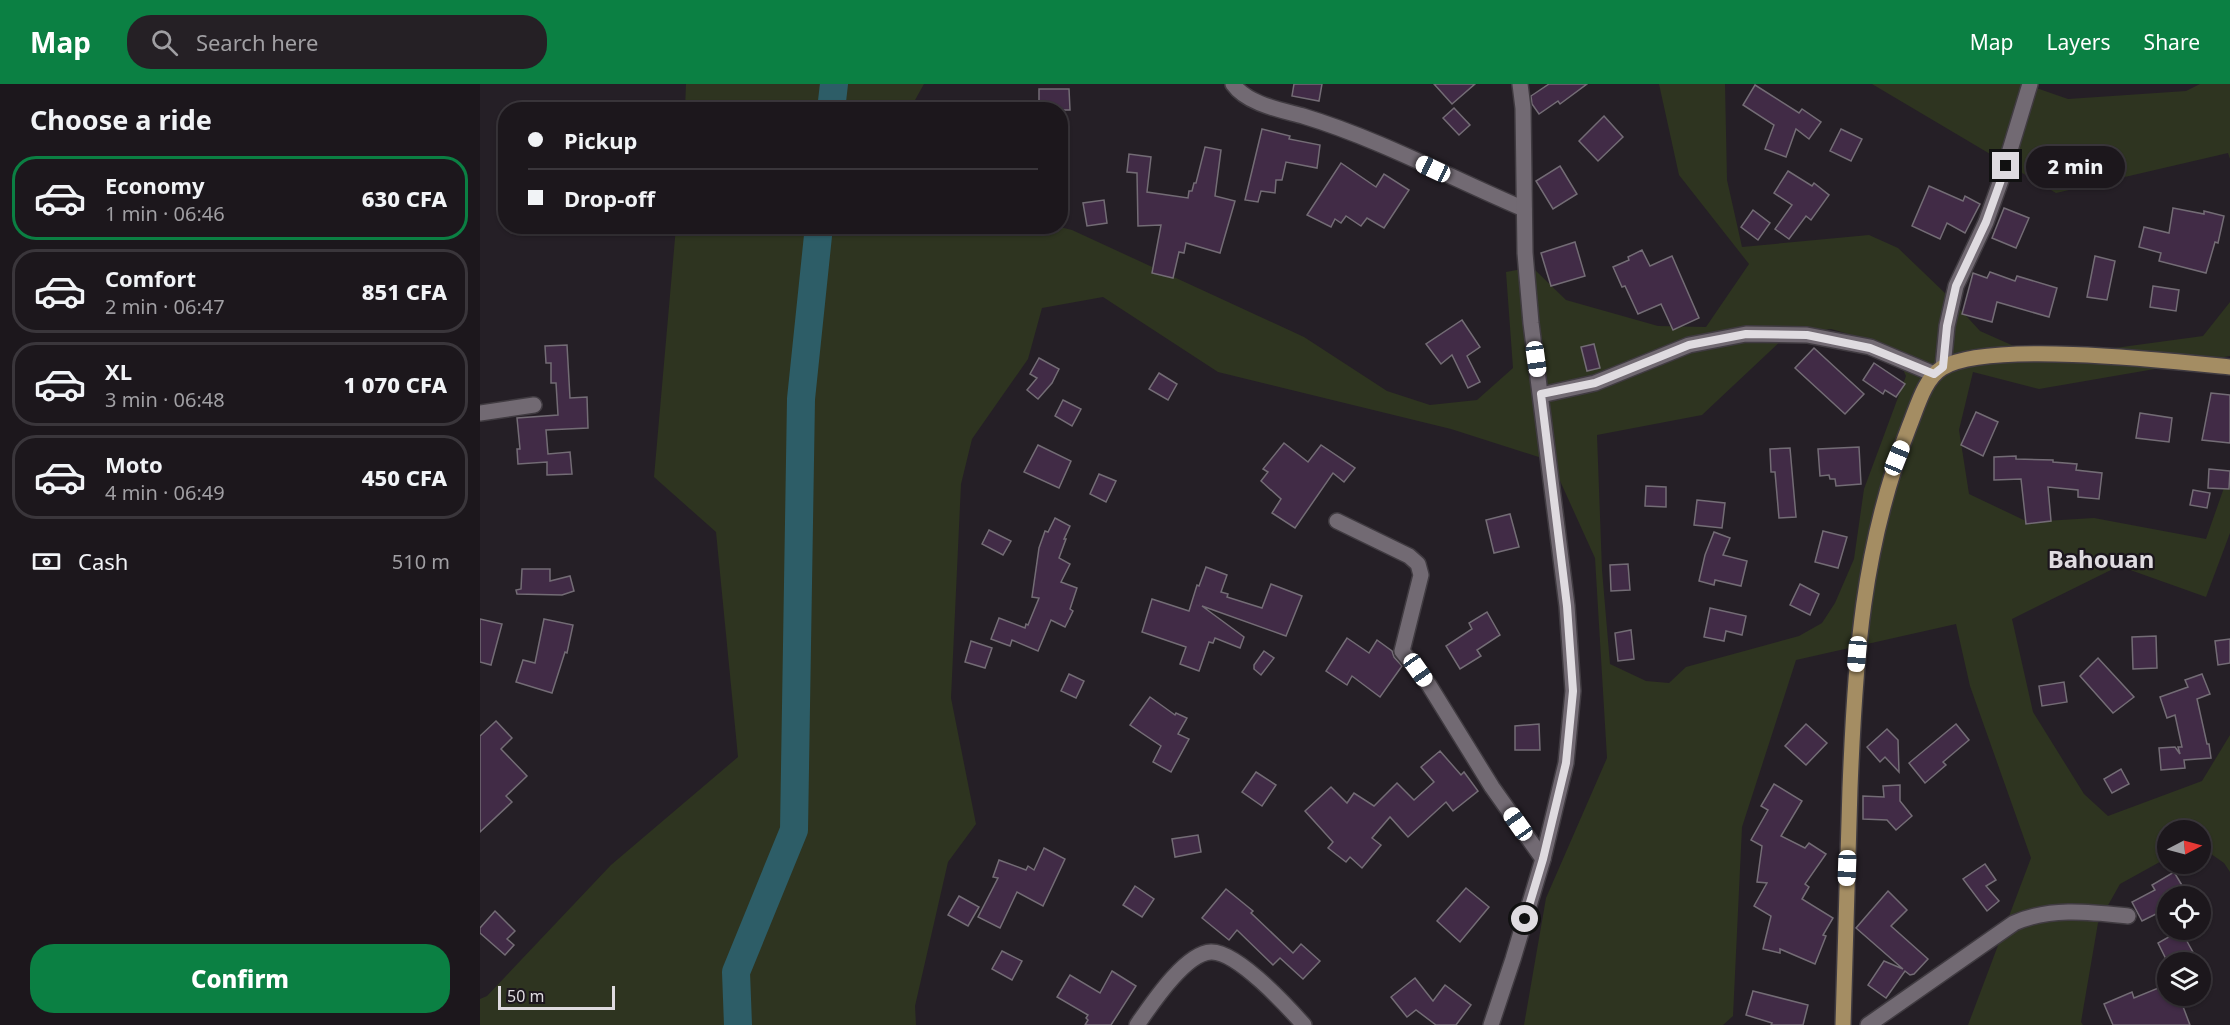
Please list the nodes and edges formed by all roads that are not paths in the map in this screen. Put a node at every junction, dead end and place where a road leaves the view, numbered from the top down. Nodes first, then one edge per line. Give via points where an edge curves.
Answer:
1 (1233, 84) edge
2 (1520, 84) edge
3 (2030, 84) edge
4 (1524, 209) junction
5 (2230, 367) edge
6 (1939, 371) junction
7 (1541, 394) junction
8 (534, 405) dead end
9 (480, 412) edge
10 (1337, 521) dead end
11 (1543, 859) junction
12 (2128, 916) dead end
13 (1137, 1025) edge
14 (1304, 1025) edge
15 (1491, 1025) edge
16 (1843, 1025) edge
17 (1868, 1025) edge

1 - 4 street via 1267,105 1322,122
2 - 4 street
3 - 6 street via 1986,222 1956,286
4 - 7 street via 1531,323
5 - 6 main road via 2072,355 2000,355 1971,359
6 - 7 street via 1870,348 1807,335 1746,334 1689,345 1595,383
6 - 16 main road via 1918,404 1897,458 1862,603 1854,683
7 - 11 street via 1567,606 1573,691 1566,763
8 - 9 street
10 - 11 street via 1418,564 1421,575 1402,651 1429,685 1492,787
11 - 15 street
12 - 17 street via 2074,912 2029,916
13 - 14 street via 1164,986 1194,958 1210,952 1225,954 1262,982

